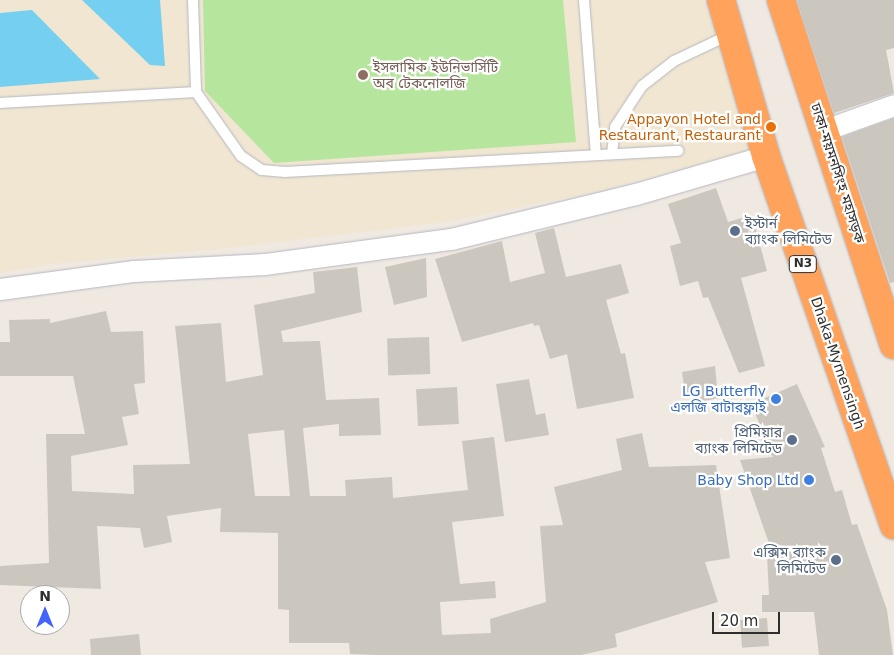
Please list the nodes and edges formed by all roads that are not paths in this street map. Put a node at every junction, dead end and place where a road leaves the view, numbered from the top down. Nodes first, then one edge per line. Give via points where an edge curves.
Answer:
1 (193, 0) edge
2 (584, 0) edge
3 (721, 0) edge
4 (781, 0) edge
5 (732, 34) junction
6 (196, 92) junction
7 (0, 103) edge
8 (894, 105) edge
9 (824, 130) junction
10 (678, 151) dead end
11 (612, 153) junction
12 (596, 155) junction
13 (766, 156) junction
14 (0, 289) edge
15 (894, 345) edge
16 (894, 525) edge

1 - 6 lane
2 - 12 lane
3 - 5 highway, Dhaka-Mymensingh / N3
4 - 9 highway, ঢাকা-ময়মনসিংহ মহাসড়ক
5 - 11 lane via 674,61 642,86 615,128
5 - 13 highway, Dhaka-Mymensingh / N3
6 - 7 lane
6 - 12 lane via 241,156 262,170 285,172
8 - 9 street
9 - 15 highway, ঢাকা-ময়মনসিংহ মহাসড়ক
10 - 11 lane
11 - 12 lane
13 - 14 street via 636,194 451,239 265,264 134,271
13 - 16 highway, Dhaka-Mymensingh / N3

